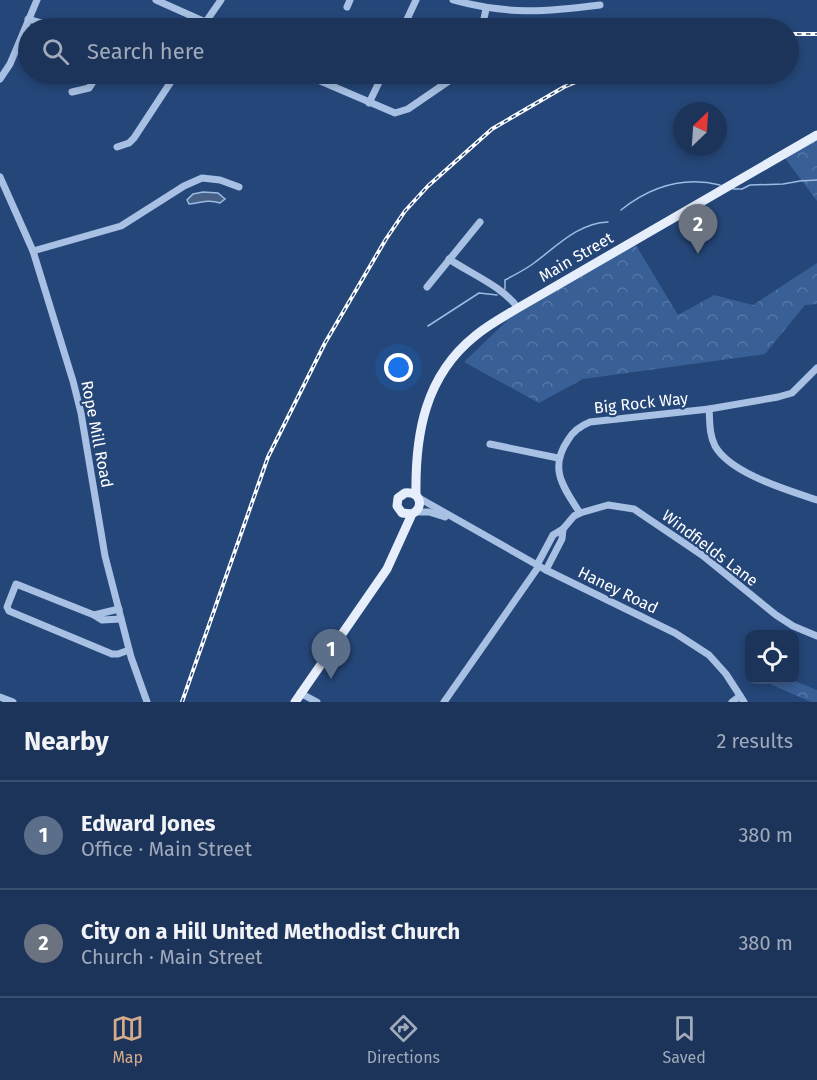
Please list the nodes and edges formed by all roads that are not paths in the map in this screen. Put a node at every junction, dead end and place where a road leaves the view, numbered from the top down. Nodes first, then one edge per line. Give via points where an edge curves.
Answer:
1 (37, 0) edge
2 (156, 0) edge
3 (221, 0) edge
4 (416, 0) edge
5 (453, 0) edge
6 (600, 5) dead end
7 (486, 9) junction
8 (29, 18) edge
9 (197, 18) edge
10 (210, 18) edge
11 (408, 18) edge
12 (484, 18) edge
13 (18, 43) edge
14 (0, 79) edge
15 (92, 84) edge
16 (169, 84) edge
17 (326, 84) edge
18 (378, 84) edge
19 (444, 84) edge
20 (72, 93) dead end
21 (369, 103) junction
22 (817, 135) edge
23 (117, 147) dead end
24 (0, 177) edge
25 (238, 187) dead end
26 (480, 222) dead end
27 (33, 251) junction
28 (449, 259) junction
29 (427, 287) dead end
30 (518, 308) junction
31 (817, 368) edge
32 (709, 409) junction
33 (490, 444) dead end
34 (558, 458) junction
35 (416, 460) junction
36 (403, 493) junction
37 (417, 496) junction
38 (817, 500) edge
39 (398, 508) junction
40 (414, 513) junction
41 (580, 513) junction
42 (463, 523) junction
43 (397, 548) junction
44 (541, 567) junction
45 (119, 609) junction
46 (94, 615) junction
47 (121, 620) junction
48 (817, 636) edge
49 (129, 650) junction
50 (0, 697) edge
51 (298, 698) edge
52 (742, 699) edge
53 (13, 702) edge
54 (147, 702) edge
55 (317, 702) edge
56 (444, 702) edge
57 (732, 702) edge

1 - 8 street
2 - 9 street
3 - 10 street
4 - 11 street
5 - 7 street
6 - 7 street via 543,12
7 - 12 street
13 - 14 street
15 - 20 street
16 - 23 street via 134,138
17 - 21 street
18 - 21 street
19 - 21 street via 400,113
22 - 30 main road, Main Street
24 - 27 street, Rope Mill Road
25 - 27 street via 202,178 121,226
26 - 28 street
27 - 45 street, Rope Mill Road via 81,413 105,556
28 - 29 street
28 - 30 street via 502,292
30 - 35 main road, Main Street via 475,336 444,369 424,412
31 - 32 street, Big Rock Way via 792,393
32 - 34 street, Big Rock Way via 590,422 572,433
32 - 38 street via 710,431 726,459 778,487
33 - 34 street
34 - 41 street via 563,487
35 - 36 main road, Main Street
35 - 37 main road, Main Street
36 - 37 main road
36 - 39 main road, Main Street
37 - 40 main road, Main Street via 420,505
37 - 42 street, Haney Road
39 - 40 main road via 402,513
39 - 43 main road, Main Street via 402,524
40 - 42 street, Haney Road via 429,512
40 - 43 main road, Main Street
41 - 44 street via 563,529 561,539
41 - 48 street, Windfields Lane via 608,505 634,509 702,555 776,615
42 - 44 street, Haney Road
43 - 51 main road, Main Street via 377,584
44 - 52 street, Haney Road via 701,650 726,674
44 - 56 street
45 - 46 street
45 - 47 street, Rope Mill Road
46 - 47 street via 102,621
46 - 49 street via 16,584 7,607 112,654
47 - 49 street, Rope Mill Road
49 - 54 street, Rope Mill Road
50 - 53 street
51 - 55 street
52 - 57 street

